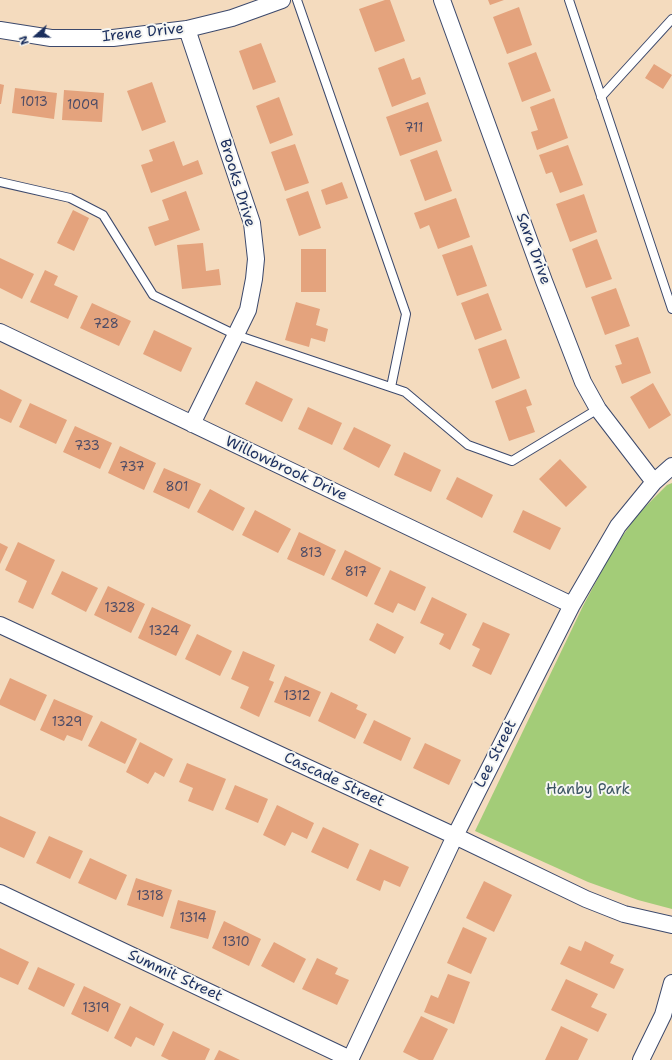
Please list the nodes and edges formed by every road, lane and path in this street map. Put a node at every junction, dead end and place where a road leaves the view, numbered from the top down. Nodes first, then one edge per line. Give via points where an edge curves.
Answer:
1 (282, 0) edge
2 (296, 0) edge
3 (442, 0) edge
4 (569, 0) edge
5 (672, 19) edge
6 (187, 29) junction
7 (0, 30) edge
8 (601, 97) junction
9 (0, 182) edge
10 (672, 309) edge
11 (0, 332) edge
12 (236, 335) junction
13 (391, 388) junction
14 (598, 409) junction
15 (192, 424) junction
16 (672, 466) edge
17 (654, 482) junction
18 (572, 605) junction
19 (0, 625) edge
20 (455, 836) junction
21 (0, 893) edge
22 (672, 925) edge
23 (672, 983) edge
24 (350, 1059) edge
25 (641, 1060) edge

1 - 6 street, Irene Drive via 232,18
2 - 13 lane via 406,314
3 - 14 street, Sara Drive via 544,281 583,382
4 - 8 lane
5 - 8 lane
6 - 7 street, Irene Drive via 113,38 51,38
6 - 12 street, Brooks Drive via 252,223 256,259 254,278 248,310
8 - 10 lane
9 - 12 lane via 70,198 103,215 153,295
11 - 15 street, Willowbrook Drive
12 - 13 lane
12 - 15 street, Brooks Drive
13 - 14 lane via 405,392 468,445 512,461
14 - 17 street, Sara Drive
15 - 18 street, Willowbrook Drive
16 - 17 street, Lee Street
17 - 18 street, Lee Street via 618,526
18 - 20 street, Lee Street
19 - 20 street, Cascade Street
20 - 22 street, Cascade Street via 586,899 624,914
20 - 24 street, Lee Street
21 - 24 street, Summit Street
23 - 25 street via 663,1015

